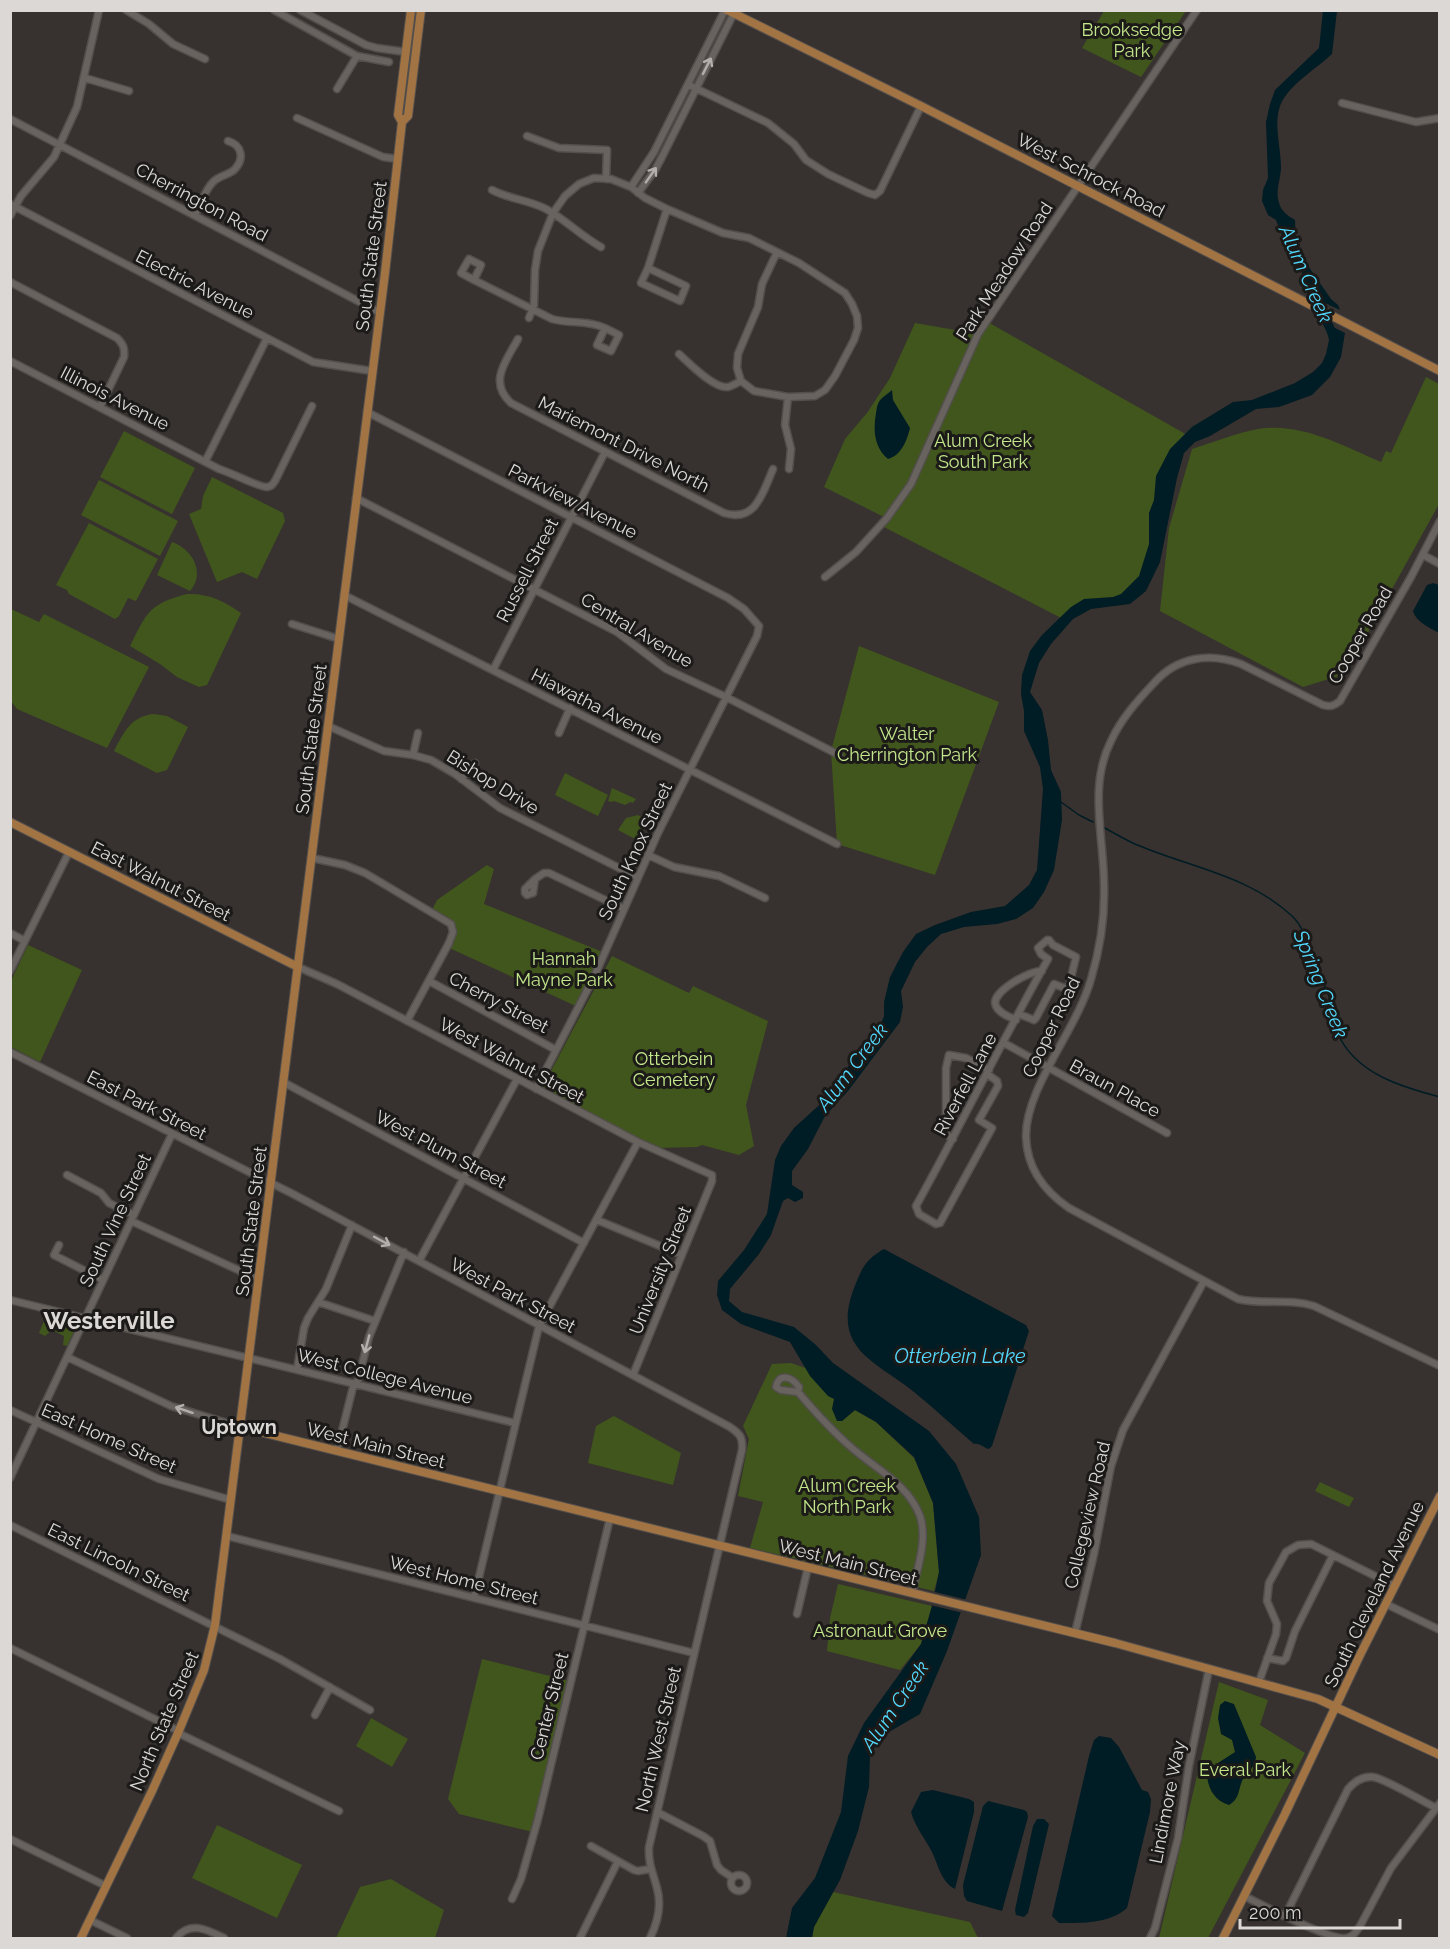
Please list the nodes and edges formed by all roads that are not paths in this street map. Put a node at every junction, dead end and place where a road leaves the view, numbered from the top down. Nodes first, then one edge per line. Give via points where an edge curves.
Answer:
1 (99, 10) edge
2 (126, 10) edge
3 (274, 10) edge
4 (300, 10) edge
5 (411, 10) edge
6 (416, 10) edge
7 (421, 10) edge
8 (1197, 10) edge
9 (730, 11) edge
10 (406, 52) junction
11 (416, 53) junction
12 (357, 56) junction
13 (205, 59) dead end
14 (389, 62) dead end
15 (85, 78) junction
16 (688, 85) junction
17 (337, 89) dead end
18 (696, 89) junction
19 (129, 91) dead end
20 (410, 100) junction
21 (1342, 103) dead end
22 (921, 106) junction
23 (297, 118) dead end
24 (1440, 118) edge
25 (10, 119) edge
26 (405, 119) junction
27 (527, 135) dead end
28 (228, 141) dead end
29 (60, 145) junction
30 (398, 159) junction
31 (606, 179) junction
32 (1077, 185) junction
33 (631, 187) junction
34 (492, 190) dead end
35 (638, 193) junction
36 (13, 205) edge
37 (667, 209) junction
38 (553, 213) junction
39 (195, 215) junction
40 (10, 216) edge
41 (601, 247) dead end
42 (777, 252) junction
43 (648, 268) junction
44 (474, 280) dead end
45 (10, 282) edge
46 (532, 310) junction
47 (379, 312) junction
48 (529, 318) dead end
49 (605, 328) dead end
50 (267, 338) junction
51 (518, 339) dead end
52 (679, 354) dead end
53 (10, 360) edge
54 (372, 371) junction
55 (1440, 371) edge
56 (741, 381) junction
57 (788, 397) junction
58 (312, 406) dead end
59 (100, 407) junction
60 (367, 412) junction
61 (605, 452) junction
62 (205, 462) junction
63 (773, 469) dead end
64 (789, 469) dead end
65 (356, 498) junction
66 (571, 516) junction
67 (1440, 521) edge
68 (1422, 555) junction
69 (1440, 564) edge
70 (825, 577) dead end
71 (533, 589) junction
72 (344, 595) junction
73 (292, 624) dead end
74 (759, 626) joint
75 (339, 639) junction
76 (493, 670) junction
77 (726, 697) junction
78 (570, 708) junction
79 (328, 726) junction
80 (418, 733) dead end
81 (559, 733) dead end
82 (414, 755) junction
83 (839, 755) dead end
84 (475, 763) dead end
85 (689, 769) junction
86 (461, 779) junction
87 (10, 822) edge
88 (837, 844) dead end
89 (69, 852) junction
90 (648, 855) junction
91 (312, 858) junction
92 (637, 877) junction
93 (535, 879) dead end
94 (765, 898) dead end
95 (624, 909) junction
96 (10, 933) edge
97 (25, 941) junction
98 (298, 967) junction
99 (10, 971) edge
100 (1042, 971) junction
101 (429, 981) junction
102 (1017, 1017) junction
103 (407, 1021) junction
104 (1004, 1043) junction
105 (556, 1050) junction
106 (10, 1052) edge
107 (1049, 1068) junction
108 (988, 1072) junction
109 (517, 1079) junction
110 (283, 1082) junction
111 (536, 1089) junction
112 (1167, 1133) dead end
113 (172, 1134) junction
114 (953, 1139) junction
115 (638, 1142) junction
116 (67, 1175) dead end
117 (713, 1176) joint
118 (464, 1178) junction
119 (271, 1183) junction
120 (132, 1218) junction
121 (597, 1220) junction
122 (352, 1225) junction
123 (584, 1243) junction
124 (59, 1245) dead end
125 (404, 1252) junction
126 (682, 1255) junction
127 (419, 1261) junction
128 (258, 1279) junction
129 (103, 1280) junction
130 (1204, 1281) junction
131 (10, 1300) edge
132 (318, 1302) junction
133 (85, 1319) junction
134 (375, 1321) junction
135 (539, 1326) junction
136 (67, 1357) junction
137 (248, 1359) junction
138 (1440, 1366) edge
139 (297, 1370) junction
140 (633, 1375) junction
141 (355, 1384) junction
142 (798, 1392) dead end
143 (10, 1410) edge
144 (37, 1422) junction
145 (515, 1423) junction
146 (240, 1427) junction
147 (741, 1435) joint
148 (337, 1451) junction
149 (10, 1479) edge
150 (499, 1491) junction
151 (1440, 1496) edge
152 (231, 1500) junction
153 (610, 1518) junction
154 (10, 1525) edge
155 (227, 1536) junction
156 (719, 1546) junction
157 (1333, 1555) junction
158 (808, 1568) junction
159 (1395, 1587) junction
160 (917, 1594) junction
161 (474, 1598) junction
162 (1386, 1604) junction
163 (797, 1614) dead end
164 (215, 1626) junction
165 (584, 1626) junction
166 (1440, 1630) edge
167 (1075, 1633) junction
168 (11, 1651) edge
169 (694, 1653) junction
170 (1267, 1658) junction
171 (1209, 1669) junction
172 (1259, 1682) junction
173 (330, 1687) junction
174 (1336, 1706) junction
175 (369, 1710) dead end
176 (315, 1715) dead end
177 (179, 1732) junction
178 (1440, 1755) edge
179 (1438, 1805) edge
180 (339, 1811) dead end
181 (657, 1812) junction
182 (10, 1839) edge
183 (591, 1846) dead end
184 (618, 1861) junction
185 (650, 1869) junction
186 (733, 1878) dead end
187 (106, 1886) junction
188 (1244, 1896) junction
189 (512, 1899) dead end
190 (1285, 1917) junction
191 (90, 1920) junction
192 (81, 1938) edge
193 (127, 1938) edge
194 (176, 1938) edge
195 (224, 1938) edge
196 (580, 1938) edge
197 (650, 1938) edge
198 (1150, 1938) edge
199 (1223, 1938) edge

1 - 15 street
2 - 13 street via 173,44
3 - 12 street
4 - 10 street via 366,45
5 - 10 main road, South State Street
6 - 11 main road via 412,46
7 - 11 main road, South State Street
8 - 32 street, Park Meadow Road
9 - 16 street
18 -> 9 street
9 - 22 main road, West Schrock Road
10 - 20 main road via 410,58 406,86
10 - 26 main road, South State Street via 398,115
11 - 20 main road, South State Street
12 - 14 street
12 - 17 street
15 - 19 street
15 - 29 street
16 - 18 street
16 - 33 street via 647,165
18 - 22 street via 768,123 828,174 875,195
35 -> 18 street via 655,170
20 - 26 main road, South State Street
21 - 24 street via 1416,122
22 - 32 main road, West Schrock Road
23 - 30 street via 383,157
25 - 29 street, Cherrington Road
26 - 30 main road, South State Street
27 - 31 street via 559,148 607,150
28 - 39 street via 239,148 239,161 232,171 211,184
29 - 36 street
29 - 39 street, Cherrington Road
30 - 47 main road, South State Street
31 - 33 street
31 - 38 street via 594,178 579,184
32 - 55 main road, West Schrock Road
32 - 70 street, Park Meadow Road via 978,334 910,484 887,518 856,552
33 - 35 street
34 - 38 street
35 - 37 street
36 - 40 street
36 - 50 street, Electric Avenue
37 - 42 street
37 - 43 street
38 - 41 street
38 - 46 street via 538,251
39 - 47 street, Cherrington Road
42 - 56 street via 738,354
42 - 57 street via 845,293 857,316 858,328 825,390 815,396
43 - 43 street via 641,283 680,301 686,286
44 - 46 street
45 - 59 street via 122,343 124,357
46 - 48 street
46 - 49 street via 561,321
47 - 54 main road, South State Street
50 - 54 street, Electric Avenue via 314,362
50 - 62 street
51 - 61 street, Mariemont Drive North via 501,370 500,390 504,397
52 - 56 street via 721,387
53 - 59 street, Illinois Avenue
54 - 60 main road, South State Street
56 - 57 street via 754,392
57 - 64 street via 785,425 791,449
58 - 62 street, Illinois Avenue via 270,486 262,487
59 - 62 street, Illinois Avenue
60 - 65 main road, South State Street
60 - 66 street, Parkview Avenue
61 - 63 street, Mariemont Drive North via 724,513 740,515 753,508
61 - 66 street, Russell Street
65 - 71 street, Central Avenue
65 - 72 main road, South State Street
66 - 71 street, Russell Street
66 - 74 street, Parkview Avenue via 728,598
67 - 68 street, Cooper Road
68 - 69 street
68 - 107 street, Cooper Road via 1335,705 1323,705 1240,664 1211,657 1182,662 1168,670 1126,714 1110,742 1098,795 1104,886 1099,948 1080,1010
71 - 76 street, Russell Street
71 - 77 street, Central Avenue via 617,632 666,669
72 - 75 main road, South State Street
72 - 76 street, Hiawatha Avenue
73 - 75 street
74 - 77 street, South Knox Street via 758,636
75 - 79 main road, South State Street
76 - 78 street, Hiawatha Avenue
77 - 83 street, Central Avenue
77 - 85 street, South Knox Street
78 - 81 street
78 - 85 street, Hiawatha Avenue
79 - 82 street, Bishop Drive via 384,751
79 - 91 main road, South State Street
80 - 82 street
82 - 86 street, Bishop Drive via 437,763
84 - 86 street
85 - 88 street, Hiawatha Avenue
85 - 90 street, South Knox Street
86 - 92 street, Bishop Drive via 500,808
87 - 89 main road, East Walnut Street
89 - 97 street
89 - 98 main road, East Walnut Street
90 - 92 street, South Knox Street
90 - 94 street via 674,867 719,876
91 - 98 main road, South State Street
91 - 101 street via 365,873 449,922 453,932 449,944
92 - 95 street, South Knox Street
93 - 95 street via 549,873
95 - 105 street, South Knox Street
96 - 97 street
97 - 99 street
98 - 103 street, West Walnut Street
98 - 110 main road, South State Street
100 - 102 street, Riverfell Lane
100 - 102 street via 1035,970 997,994 994,1001 1000,1011
100 - 102 street, Riverfell Lane via 1048,959 1038,948 1047,940 1076,957 1069,987 1054,984 1036,1018
101 - 103 street
101 - 105 street, Cherry Street
102 - 104 street, Riverfell Lane
103 - 109 street, West Walnut Street
104 - 107 street, Braun Place
104 - 108 street, Riverfell Lane
105 - 111 street, South Knox Street
106 - 113 street, East Park Street
107 - 112 street, Braun Place
107 - 130 street, Cooper Road via 1036,1092 1026,1130 1028,1156 1044,1187 1069,1208
108 - 114 street, Riverfell Lane
108 - 114 street via 966,1058 949,1055 942,1128
108 - 114 street, Riverfell Lane via 998,1086 979,1120 992,1128 940,1224 936,1224 919,1214 916,1206
109 - 111 street, West Walnut Street
109 - 118 street
110 - 118 street, West Plum Street
110 - 119 main road, South State Street
111 - 115 street, West Walnut Street
113 - 119 street, East Park Street
113 - 120 street, South Vine Street
115 - 117 street, West Walnut Street
115 - 121 street
116 - 120 street via 101,1193
117 - 126 street, University Street
118 - 123 street, West Plum Street
118 - 127 street
119 - 122 street, West Park Street
119 - 128 main road, South State Street
120 - 128 street
120 - 129 street, South Vine Street
121 - 123 street
121 - 126 street
122 -> 125 street, West Park Street
122 - 132 street
123 - 135 street
124 - 129 street via 54,1255
125 - 127 street, West Park Street
125 - 134 street
126 - 140 street, University Street
127 - 135 street, West Park Street
128 - 137 main road, South State Street
129 - 133 street, South Vine Street
130 - 138 street, Cooper Road via 1238,1299 1314,1306
130 - 167 street, Collegeview Road via 1123,1430 1111,1466
131 - 133 street, West College Avenue
132 - 134 street
132 - 139 street via 304,1328
133 - 136 street, South Vine Street
133 - 137 street, West College Avenue
134 -> 141 street
135 - 140 street, West Park Street
135 - 145 street
136 - 144 street, South Vine Street
146 -> 136 street via 171,1406
137 - 139 street, West College Avenue
137 - 146 main road, North State Street
139 - 141 street, West College Avenue
140 - 147 street, West Park Street
141 - 145 street, West College Avenue
141 - 148 street
142 - 160 street via 850,1447 897,1483 912,1500 922,1531
143 - 144 street, East Home Street
144 - 149 street, South Vine Street
144 - 152 street, East Home Street via 159,1479
145 - 150 street
146 - 148 main road, West Main Street
146 - 152 main road, North State Street
147 - 156 street, North West Street via 742,1450
148 - 150 main road, West Main Street
150 - 153 main road, West Main Street
150 - 161 street
151 - 159 main road, South Cleveland Avenue
152 - 155 main road, North State Street
153 - 156 main road, West Main Street
153 - 165 street, Center Street
154 - 164 street, East Lincoln Street
155 - 161 street, West Home Street
155 - 164 main road, North State Street
156 - 158 main road, West Main Street
156 - 169 street, North West Street
157 - 159 street
157 - 170 street via 1295,1631 1287,1658
157 - 170 street via 1311,1544 1298,1545 1286,1552 1269,1583 1267,1601 1277,1624
158 - 160 main road, West Main Street
158 - 163 street
159 - 162 main road, South Cleveland Avenue
160 - 167 main road, West Main Street
161 - 165 street, West Home Street
162 - 166 street
162 - 174 main road, South Cleveland Avenue
164 - 173 street, East Lincoln Street
164 - 177 main road, North State Street via 204,1670
165 - 169 street, West Home Street
165 - 189 street, Center Street via 538,1819
167 - 171 main road, West Main Street
168 - 177 street
169 - 181 street, North West Street
170 - 172 street
171 - 172 main road, West Main Street
171 - 198 street, Lindimore Way via 1178,1838
172 - 174 main road, West Main Street
173 - 175 street, East Lincoln Street
173 - 176 street
174 - 178 main road, West Main Street
174 - 188 main road, South Cleveland Avenue
177 - 180 street
177 - 187 main road, North State Street
179 - 190 street via 1398,1858 1355,1934 1338,1938
179 - 190 street via 1377,1778 1354,1782
181 - 185 street, North West Street via 649,1846
181 - 186 street via 710,1841 717,1865
182 - 187 street
183 - 184 street
184 - 185 street via 638,1872
184 - 196 street
185 - 197 street, North West Street via 657,1885 659,1906
187 - 191 main road, North State Street
188 - 190 street
188 - 199 main road, South Cleveland Avenue
191 - 192 main road, North State Street
191 - 193 street
194 - 195 street via 197,1927

